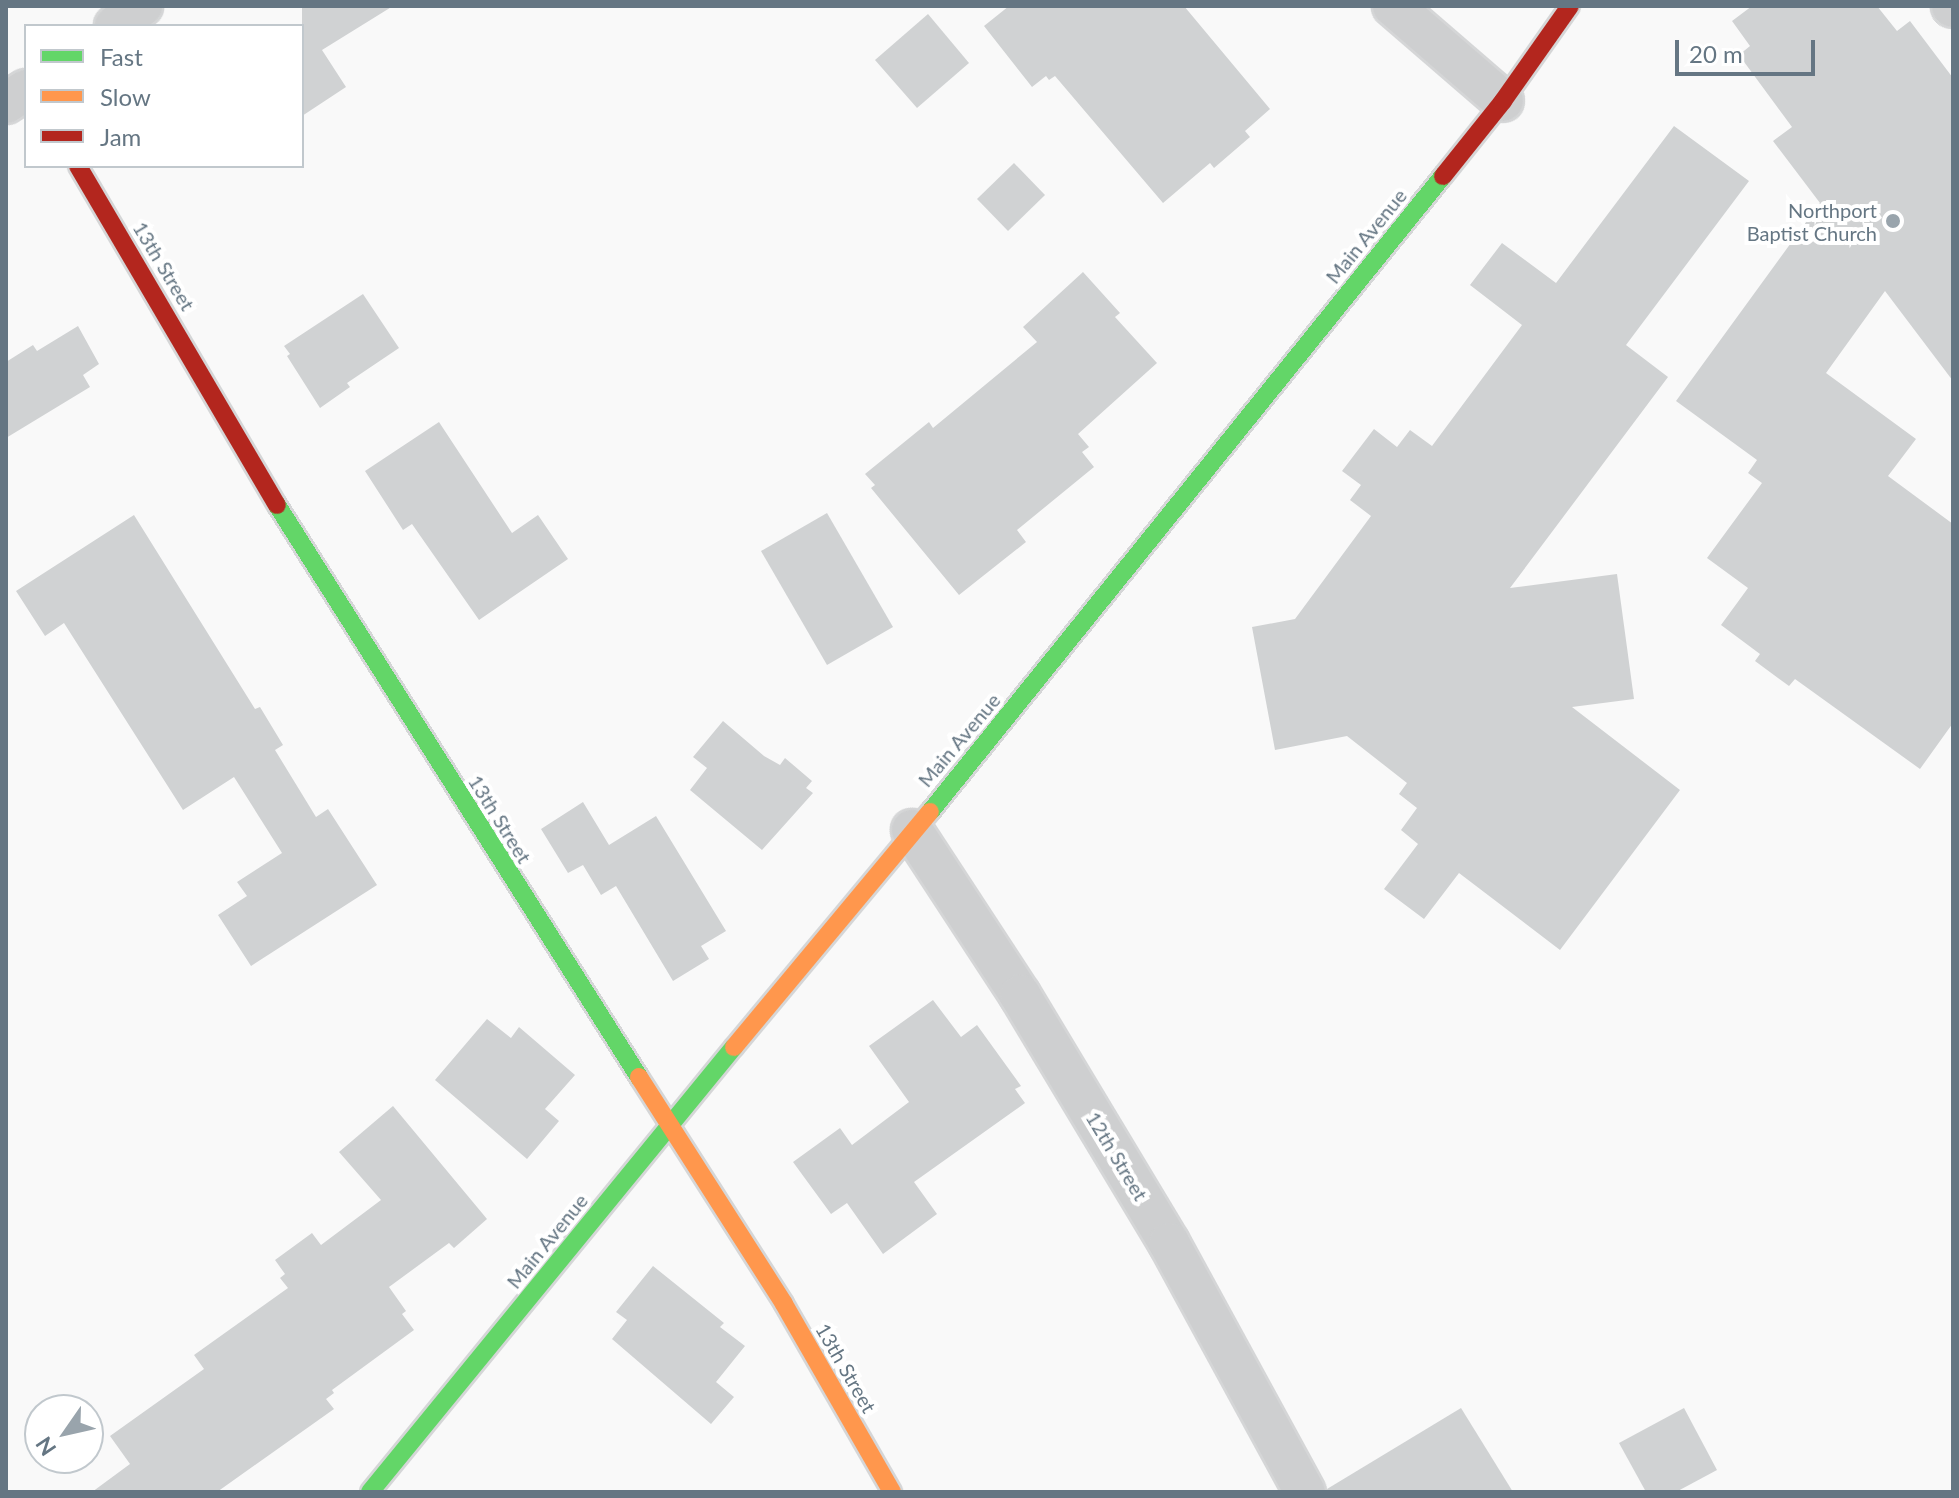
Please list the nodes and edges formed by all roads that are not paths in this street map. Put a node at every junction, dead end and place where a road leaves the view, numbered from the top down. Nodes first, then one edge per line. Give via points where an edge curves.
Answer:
1 (142, 6) edge
2 (1393, 6) edge
3 (1570, 6) edge
4 (118, 24) edge
5 (24, 91) edge
6 (1503, 101) junction
7 (6, 103) edge
8 (79, 168) edge
9 (912, 830) junction
10 (668, 1124) junction
11 (370, 1492) edge
12 (892, 1492) edge
13 (1305, 1492) edge

1 - 4 street
2 - 6 street
3 - 6 main road, Main Avenue
5 - 7 street
6 - 9 main road, Main Avenue
8 - 10 main road, 13th Street via 305,553
9 - 10 main road, Main Avenue
9 - 13 street, 12th Street via 1020,995 1169,1243
10 - 11 main road, Main Avenue
10 - 12 main road, 13th Street via 784,1304

